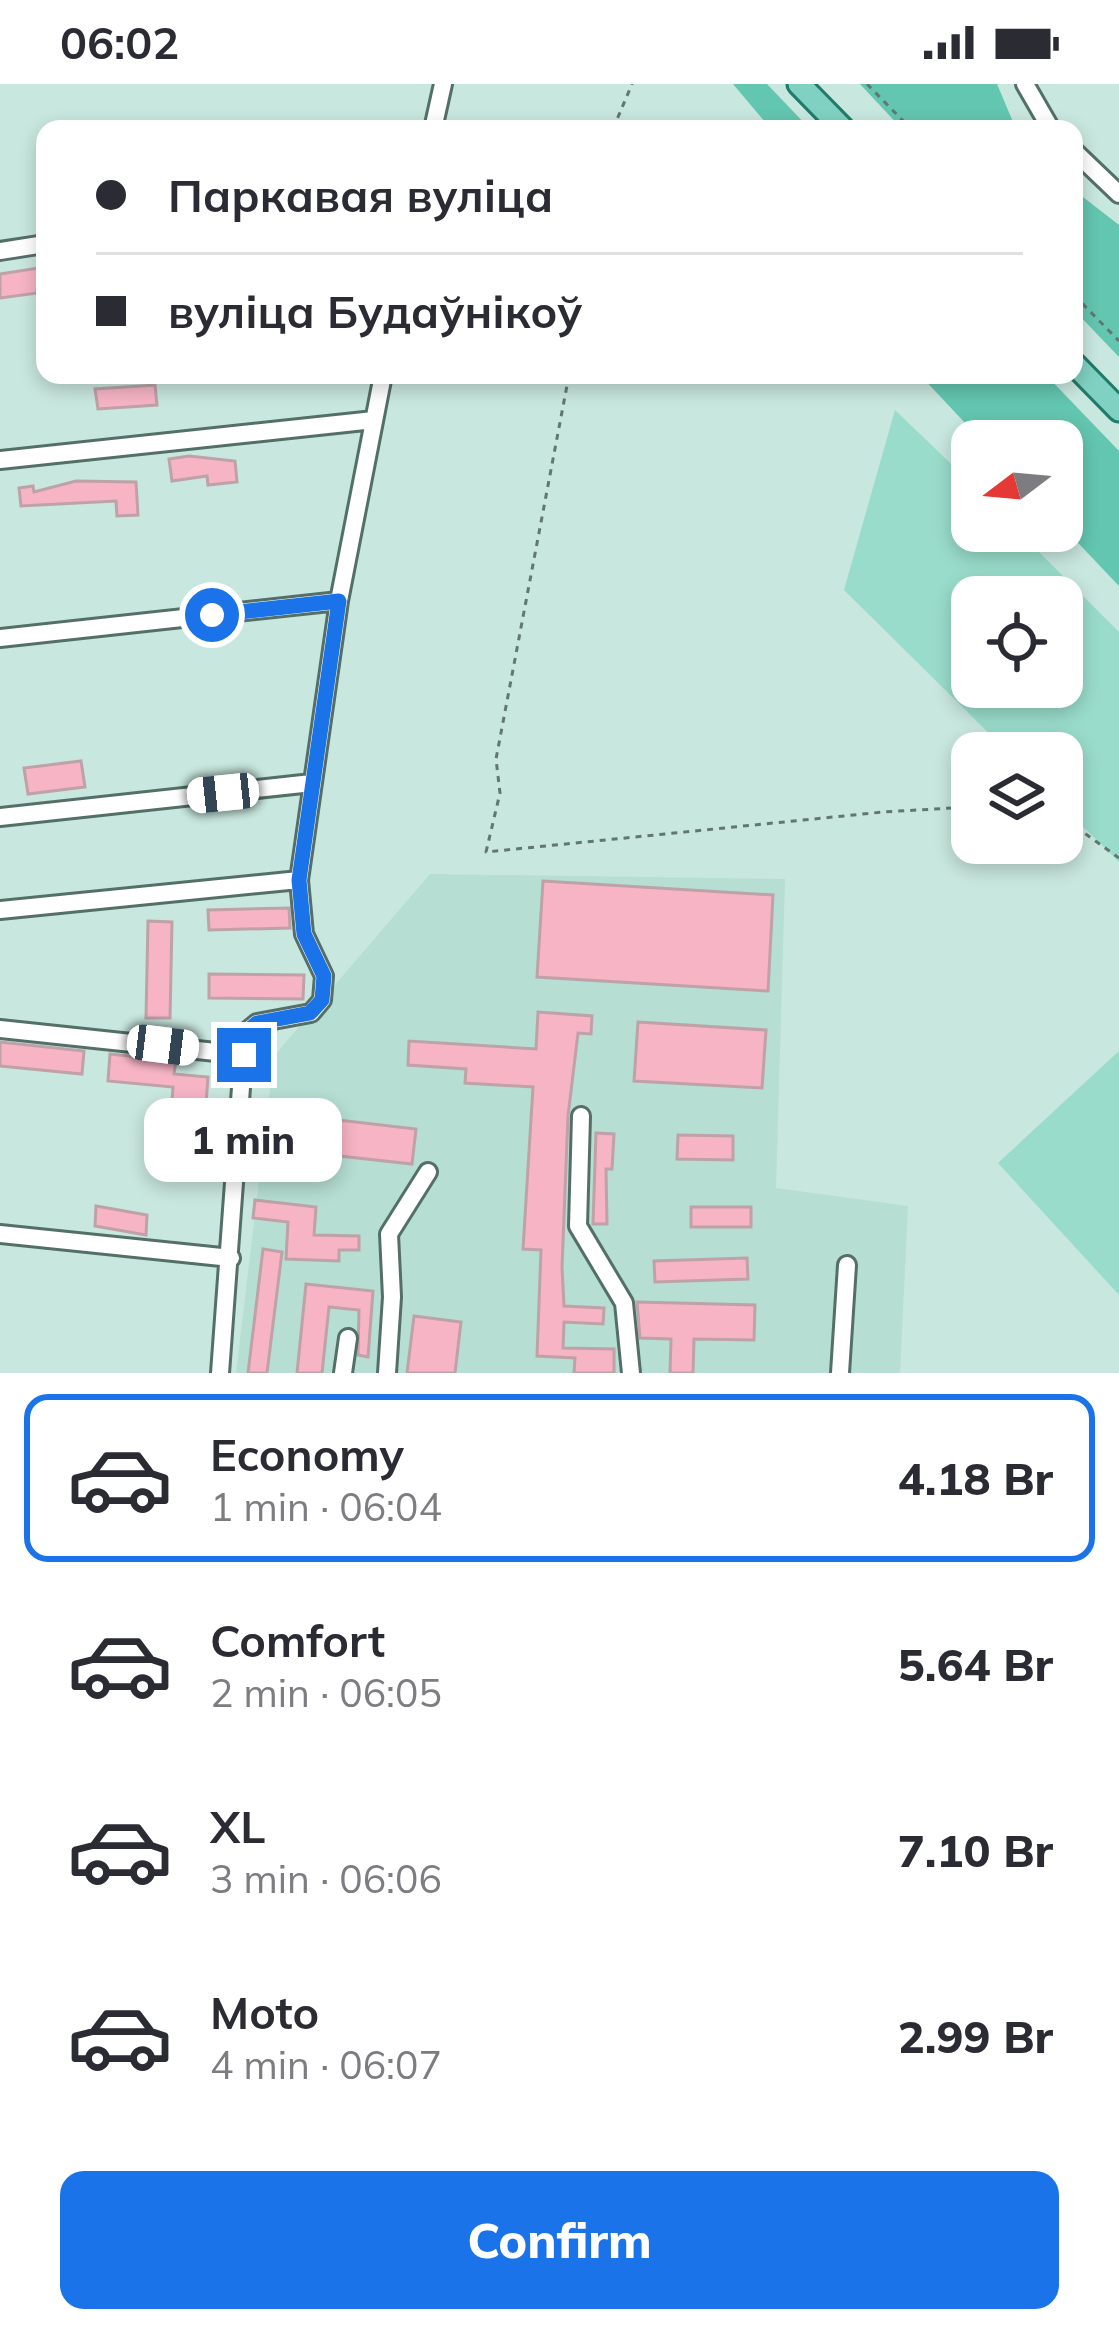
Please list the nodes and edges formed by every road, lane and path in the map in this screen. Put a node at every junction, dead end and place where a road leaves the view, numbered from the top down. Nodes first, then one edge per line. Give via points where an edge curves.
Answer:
1 (443, 84) edge
2 (632, 84) edge
3 (799, 84) edge
4 (867, 84) edge
5 (1024, 84) edge
6 (435, 120) edge
7 (617, 120) edge
8 (834, 120) edge
9 (902, 120) edge
10 (1046, 120) edge
11 (1083, 160) edge
12 (1119, 194) edge
13 (36, 245) edge
14 (0, 251) edge
15 (1083, 304) edge
16 (1119, 341) edge
17 (1083, 373) edge
18 (381, 384) edge
19 (566, 384) edge
20 (1119, 410) edge
21 (374, 420) junction
22 (0, 460) edge
23 (339, 601) junction
24 (0, 638) edge
25 (311, 783) junction
26 (951, 808) edge
27 (0, 818) edge
28 (1083, 832) edge
29 (1119, 858) edge
30 (299, 880) junction
31 (0, 910) edge
32 (0, 1028) edge
33 (244, 1055) junction
34 (581, 1115) dead end
35 (428, 1172) dead end
36 (0, 1234) edge
37 (231, 1258) junction
38 (848, 1265) dead end
39 (348, 1339) dead end
40 (220, 1373) edge
41 (343, 1373) edge
42 (387, 1373) edge
43 (632, 1373) edge
44 (840, 1373) edge

1 - 6 street
2 - 7 path
3 - 8 main road
4 - 9 path
5 - 10 street
11 - 12 street
13 - 14 street
15 - 16 path
17 - 20 main road
18 - 21 street
19 - 26 path via 486,852
21 - 22 street
21 - 23 street
23 - 24 street
23 - 25 street
25 - 27 street
25 - 30 street
28 - 29 path
30 - 31 street
30 - 33 street via 304,934 324,976 322,1000 310,1013 257,1023 244,1034
32 - 33 street
33 - 37 street
34 - 43 street via 578,1226 624,1303
35 - 42 street via 389,1234
36 - 37 street
37 - 40 street
38 - 44 street
39 - 41 street

